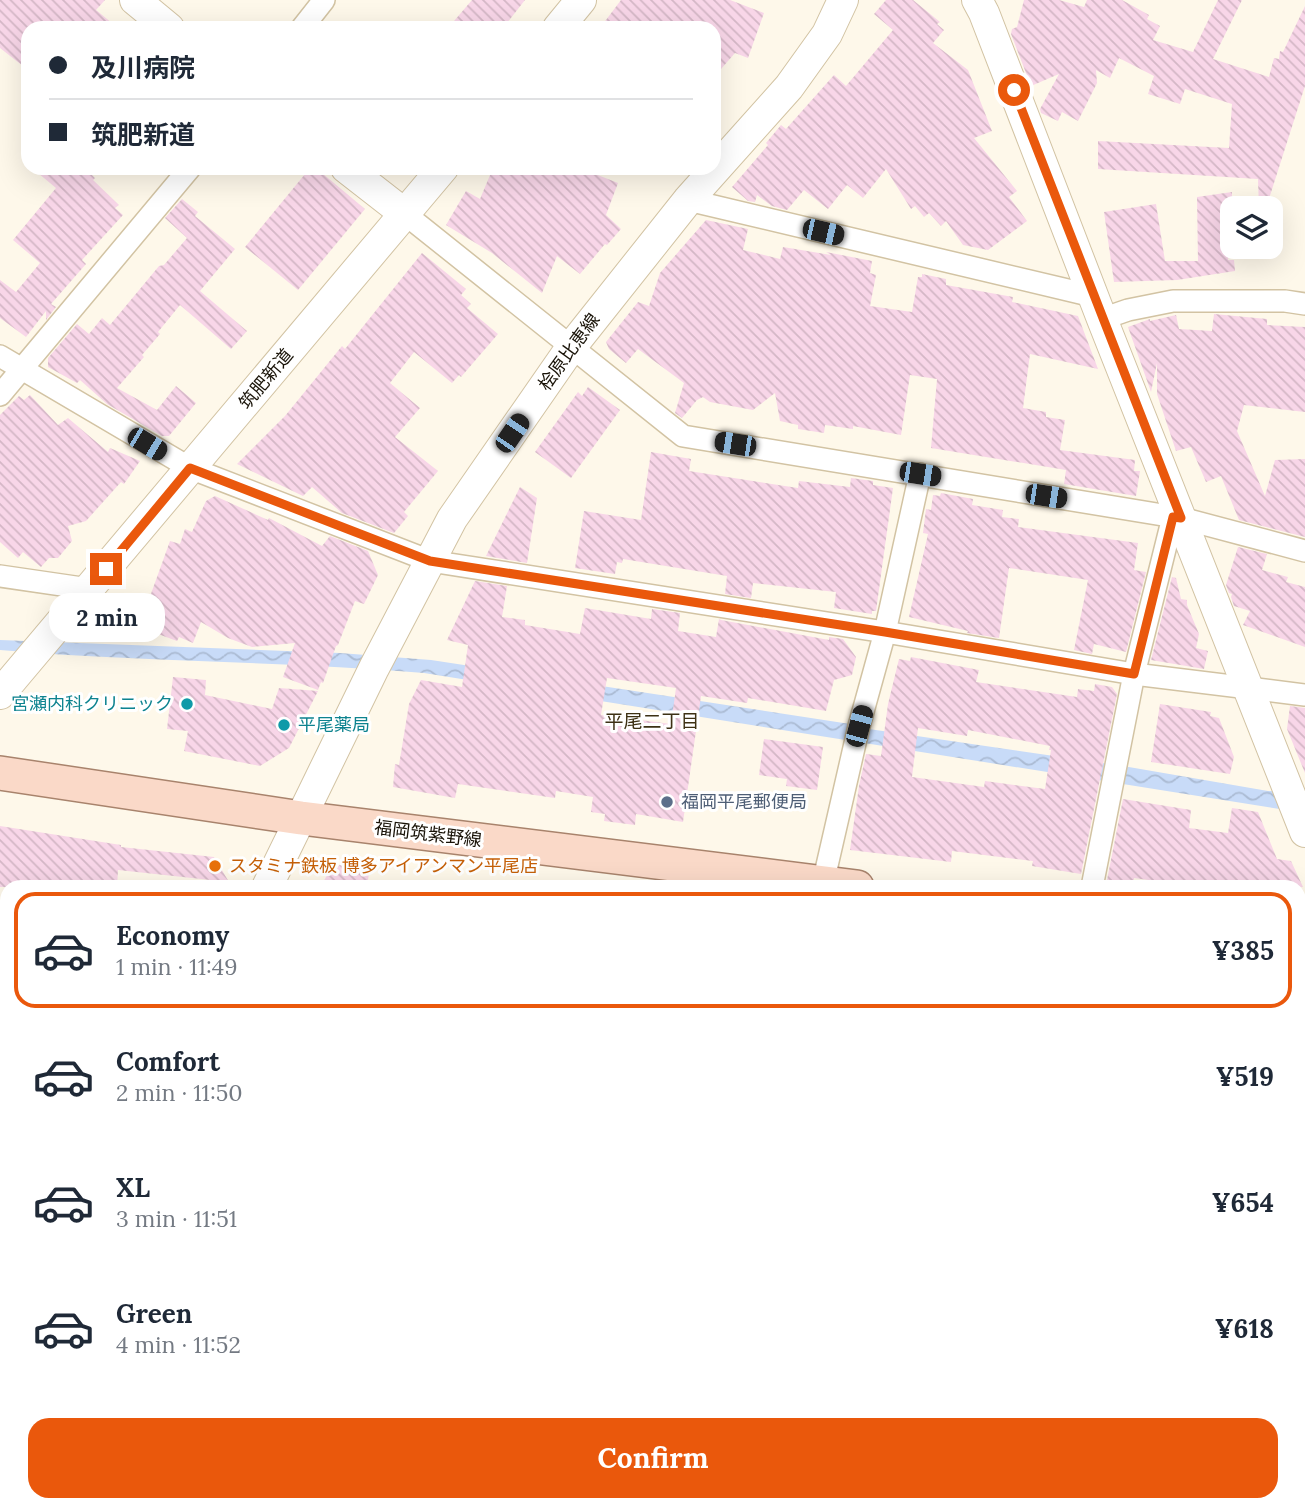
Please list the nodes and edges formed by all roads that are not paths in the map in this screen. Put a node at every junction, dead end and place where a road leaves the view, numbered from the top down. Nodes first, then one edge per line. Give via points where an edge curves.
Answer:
1 (324, 0) edge
2 (581, 0) edge
3 (843, 0) edge
4 (141, 2) edge
5 (984, 4) edge
6 (161, 21) edge
7 (308, 21) edge
8 (564, 21) edge
9 (721, 163) edge
10 (184, 175) edge
11 (355, 175) edge
12 (437, 175) edge
13 (710, 175) edge
14 (688, 200) junction
15 (405, 214) junction
16 (1305, 304) edge
17 (1097, 307) junction
18 (572, 346) junction
19 (0, 356) edge
20 (22, 369) junction
21 (0, 395) edge
22 (190, 468) junction
23 (920, 474) junction
24 (1177, 517) junction
25 (1305, 551) edge
26 (430, 561) junction
27 (0, 576) edge
28 (89, 589) junction
29 (885, 632) junction
30 (1134, 674) junction
31 (1249, 686) junction
32 (0, 694) edge
33 (1305, 695) edge
34 (0, 773) edge
35 (1297, 812) edge
36 (301, 818) junction
37 (270, 880) edge
38 (776, 880) edge
39 (808, 880) edge
40 (1093, 880) edge

1 - 7 street
2 - 8 street
3 - 9 street, 桧原比恵線 via 827,34 789,87
4 - 6 street
5 - 17 street
10 - 20 street
11 - 15 street
12 - 15 street, 筑肥新道
13 - 14 street, 桧原比恵線
14 - 17 street
14 - 18 street, 桧原比恵線
15 - 18 street
15 - 22 street, 筑肥新道
16 - 17 street via 1285,300 1173,301 1128,310
17 - 24 street
18 - 23 street via 683,436
18 - 26 street, 桧原比恵線 via 452,519
19 - 20 street
20 - 21 street
20 - 22 street
22 - 26 street
22 - 28 street, 筑肥新道
23 - 24 street
23 - 29 street
24 - 25 street
24 - 30 street
24 - 31 street
26 - 29 street
26 - 36 street, 桧原比恵線
27 - 28 street
28 - 32 street, 筑肥新道
29 - 30 street
29 - 39 street via 858,734
30 - 31 street
30 - 40 street
31 - 33 street
31 - 35 street
34 - 36 main road, 福岡筑紫野線
36 - 37 street, 桧原比恵線
36 - 38 main road, 福岡筑紫野線

